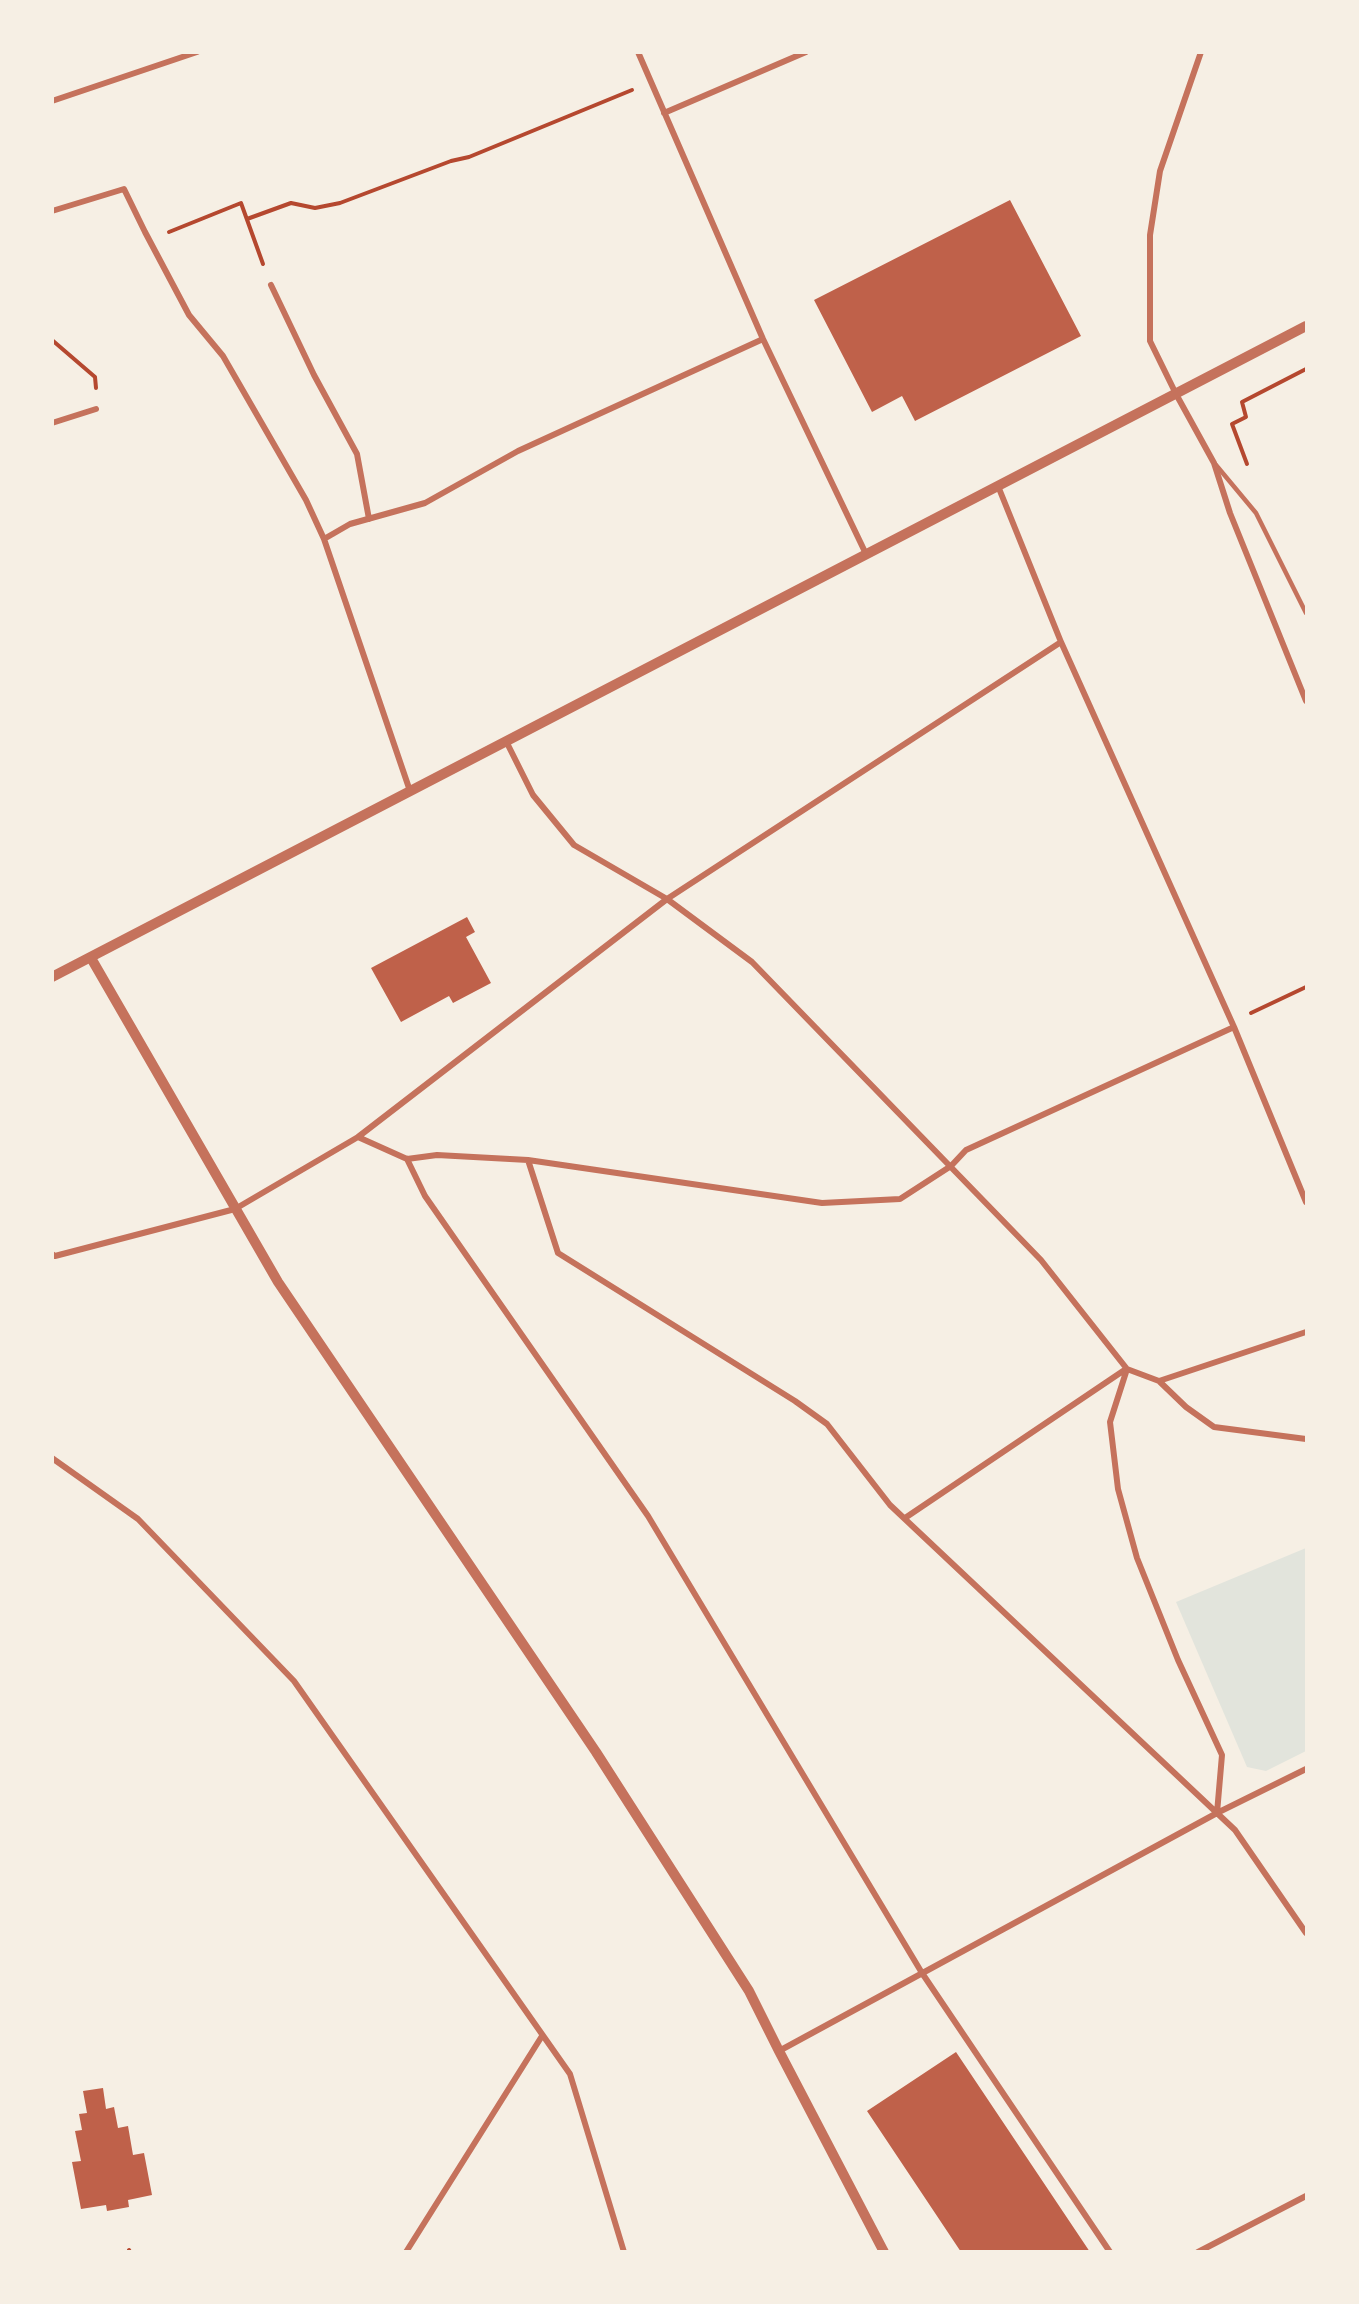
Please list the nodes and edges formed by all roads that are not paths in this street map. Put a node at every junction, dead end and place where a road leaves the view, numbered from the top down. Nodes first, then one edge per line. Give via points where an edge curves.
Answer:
1 (197, 52) edge
2 (638, 52) edge
3 (806, 52) edge
4 (1201, 52) edge
5 (52, 101) edge
6 (664, 113) junction
7 (52, 211) edge
8 (271, 285) road end
9 (1306, 327) edge
10 (763, 339) junction
11 (1176, 394) junction
12 (96, 409) road end
13 (52, 423) edge
14 (1214, 463) junction
15 (998, 486) junction
16 (369, 519) junction
17 (324, 539) junction
18 (866, 554) junction
19 (1306, 613) edge
20 (1061, 642) junction
21 (1306, 701) edge
22 (507, 743) junction
23 (411, 792) junction
24 (667, 899) junction
25 (91, 958) junction
26 (55, 972) edge
27 (1233, 1024) junction
28 (358, 1137) junction
29 (407, 1159) junction
30 (528, 1160) junction
31 (951, 1166) junction
32 (1306, 1202) edge
33 (235, 1209) junction
34 (52, 1254) edge
35 (1306, 1332) edge
36 (1127, 1369) junction
37 (1159, 1381) junction
38 (1306, 1439) edge
39 (52, 1458) edge
40 (905, 1518) junction
41 (1306, 1769) edge
42 (1217, 1813) junction
43 (1306, 1933) edge
44 (922, 1973) junction
45 (542, 2036) junction
46 (778, 2051) junction
47 (1306, 2196) edge
48 (406, 2252) edge
49 (624, 2252) edge
50 (884, 2252) edge
51 (1110, 2252) edge
52 (1198, 2252) edge

1 - 5 street
2 - 6 street
3 - 6 street
4 - 11 street via 1160,171 1150,235 1150,341
6 - 10 street
7 - 17 street via 124,189 189,315 223,356 306,500
8 - 16 street via 357,454
9 - 11 street
10 - 16 street via 518,451 424,503
10 - 18 street
11 - 14 street
11 - 15 street
12 - 13 street
14 - 19 lane via 1256,513
14 - 21 street via 1230,513
15 - 18 street
15 - 20 street
16 - 17 street via 350,524
17 - 23 street
18 - 22 street
20 - 24 street
20 - 27 street
22 - 23 street
22 - 24 street via 533,795 574,845
23 - 25 street
24 - 28 street
24 - 31 street via 752,962
25 - 26 street
25 - 33 street
27 - 31 street via 966,1150
27 - 32 street
28 - 29 street
28 - 33 street
29 - 30 street via 437,1155
29 - 44 street via 425,1196 648,1516
30 - 31 street via 822,1203 900,1199
30 - 40 street via 558,1252 827,1424 890,1505
31 - 36 street via 1041,1260
33 - 34 street
33 - 46 street via 278,1282 684,1887 749,1991
35 - 37 street
36 - 37 street
36 - 40 street
36 - 42 street via 1110,1422 1118,1489 1137,1558 1222,1755
37 - 38 street via 1214,1427
39 - 45 street via 138,1519 294,1681
40 - 42 street
41 - 42 street
42 - 43 street via 1235,1830
42 - 44 street
44 - 46 street
44 - 51 street
45 - 48 street
45 - 49 street via 570,2074
46 - 50 street
47 - 52 street

